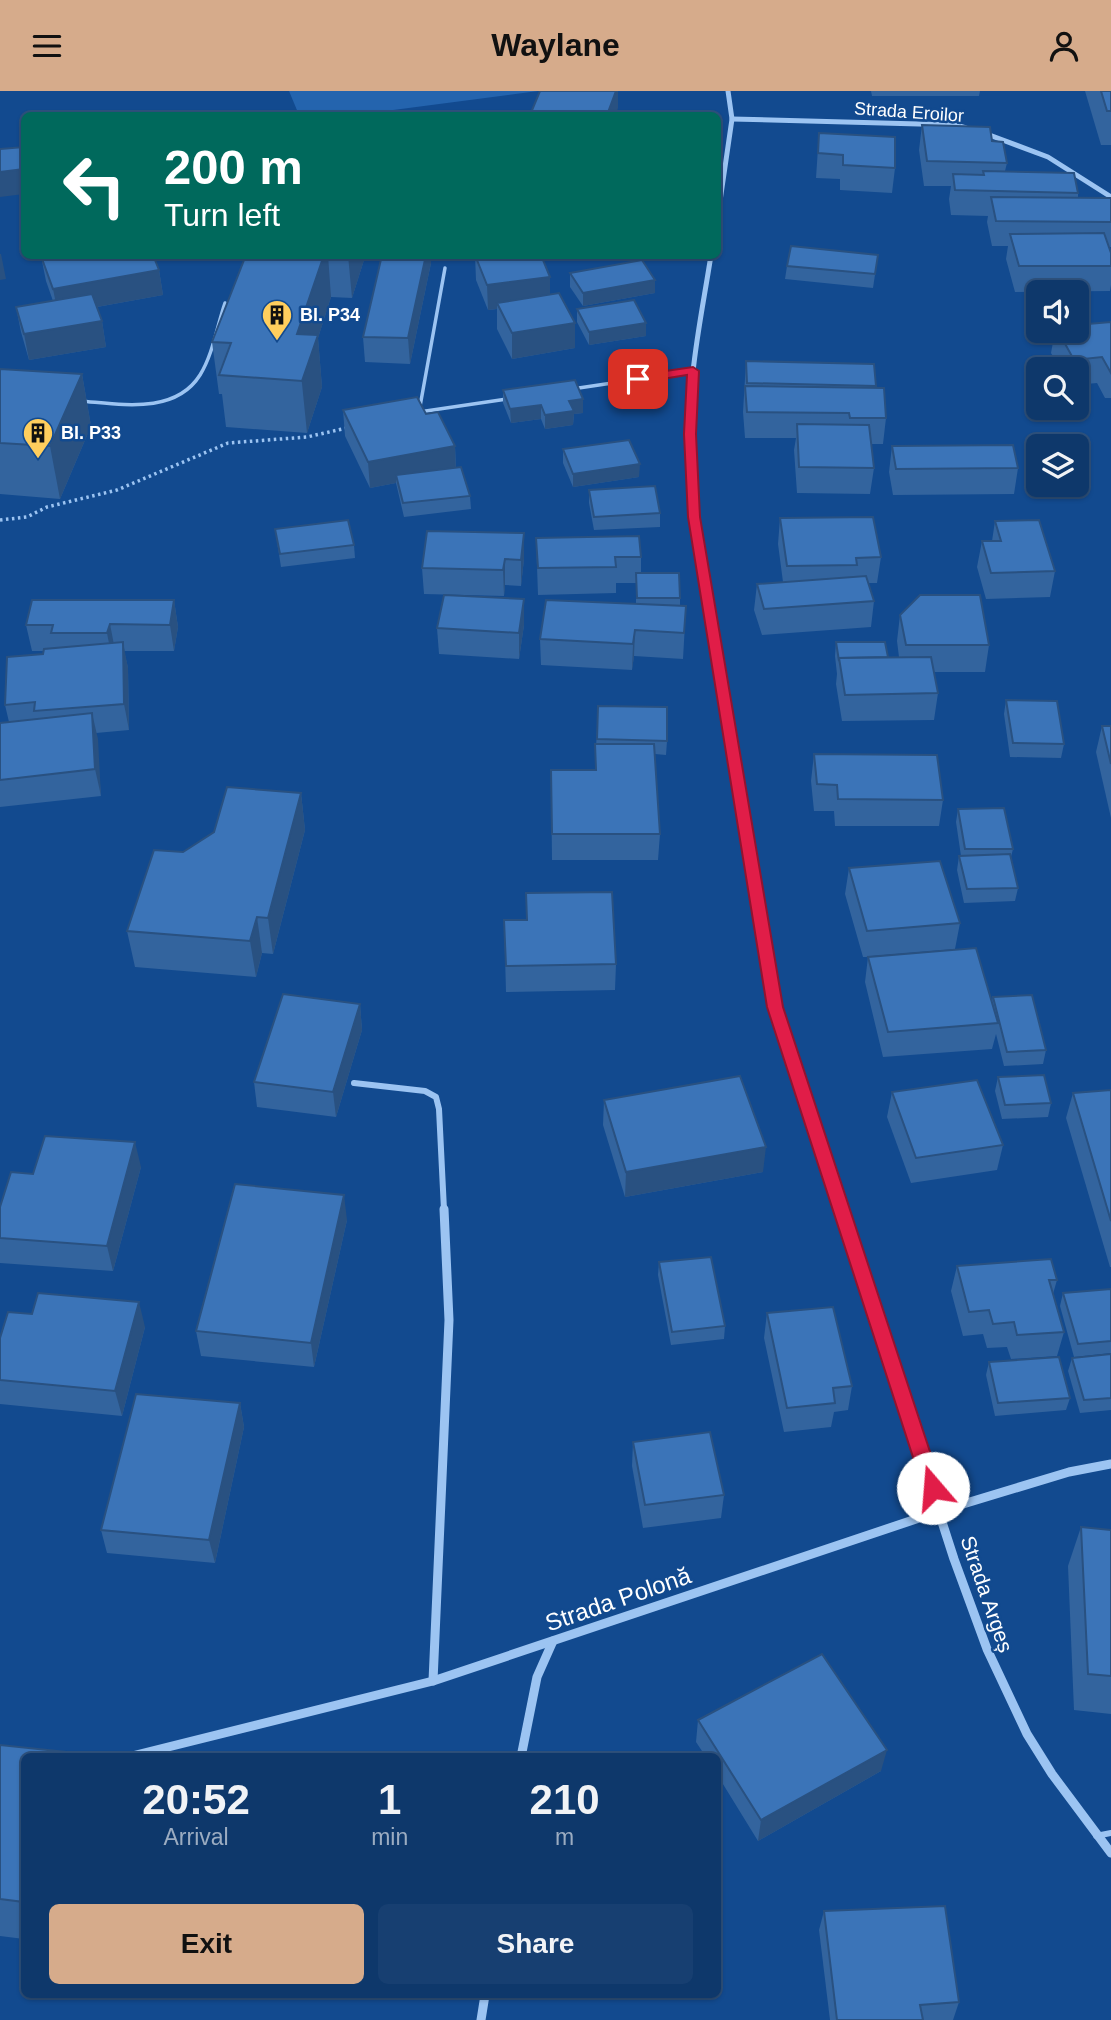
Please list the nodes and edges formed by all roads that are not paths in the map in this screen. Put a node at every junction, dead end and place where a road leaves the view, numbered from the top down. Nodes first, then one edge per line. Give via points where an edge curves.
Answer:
1 (728, 91) edge
2 (732, 119) junction
3 (721, 194) edge
4 (1111, 197) edge
5 (710, 259) edge
6 (445, 268) dead end
7 (225, 303) edge
8 (693, 371) junction
9 (570, 389) edge
10 (515, 397) edge
11 (78, 400) edge
12 (354, 1083) dead end
13 (1111, 1464) edge
14 (940, 1511) junction
15 (553, 1641) junction
16 (433, 1681) junction
17 (144, 1753) edge
18 (523, 1753) edge
19 (1111, 1833) edge
20 (1096, 1836) junction
21 (1111, 1853) edge
22 (485, 1998) edge
23 (481, 2020) edge

1 - 2 street
2 - 3 street
2 - 4 street, Strada Eroilor via 956,125 1048,157
5 - 8 street, Strada Argeș
6 - 10 lane via 419,412
7 - 11 lane via 200,375 184,394 166,402
8 - 9 lane
8 - 14 street, Strada Argeș via 694,517 775,1007
12 - 16 street via 425,1091 436,1097 439,1109 449,1320
13 - 14 street, Strada Polonă
14 - 15 street, Strada Polonă
14 - 20 street, Strada Argeș via 990,1661 1042,1763
15 - 16 street, Strada Polonă
15 - 18 street via 537,1677
16 - 17 street, Strada Polonă
19 - 20 lane
20 - 21 street, Strada Argeș
22 - 23 street

